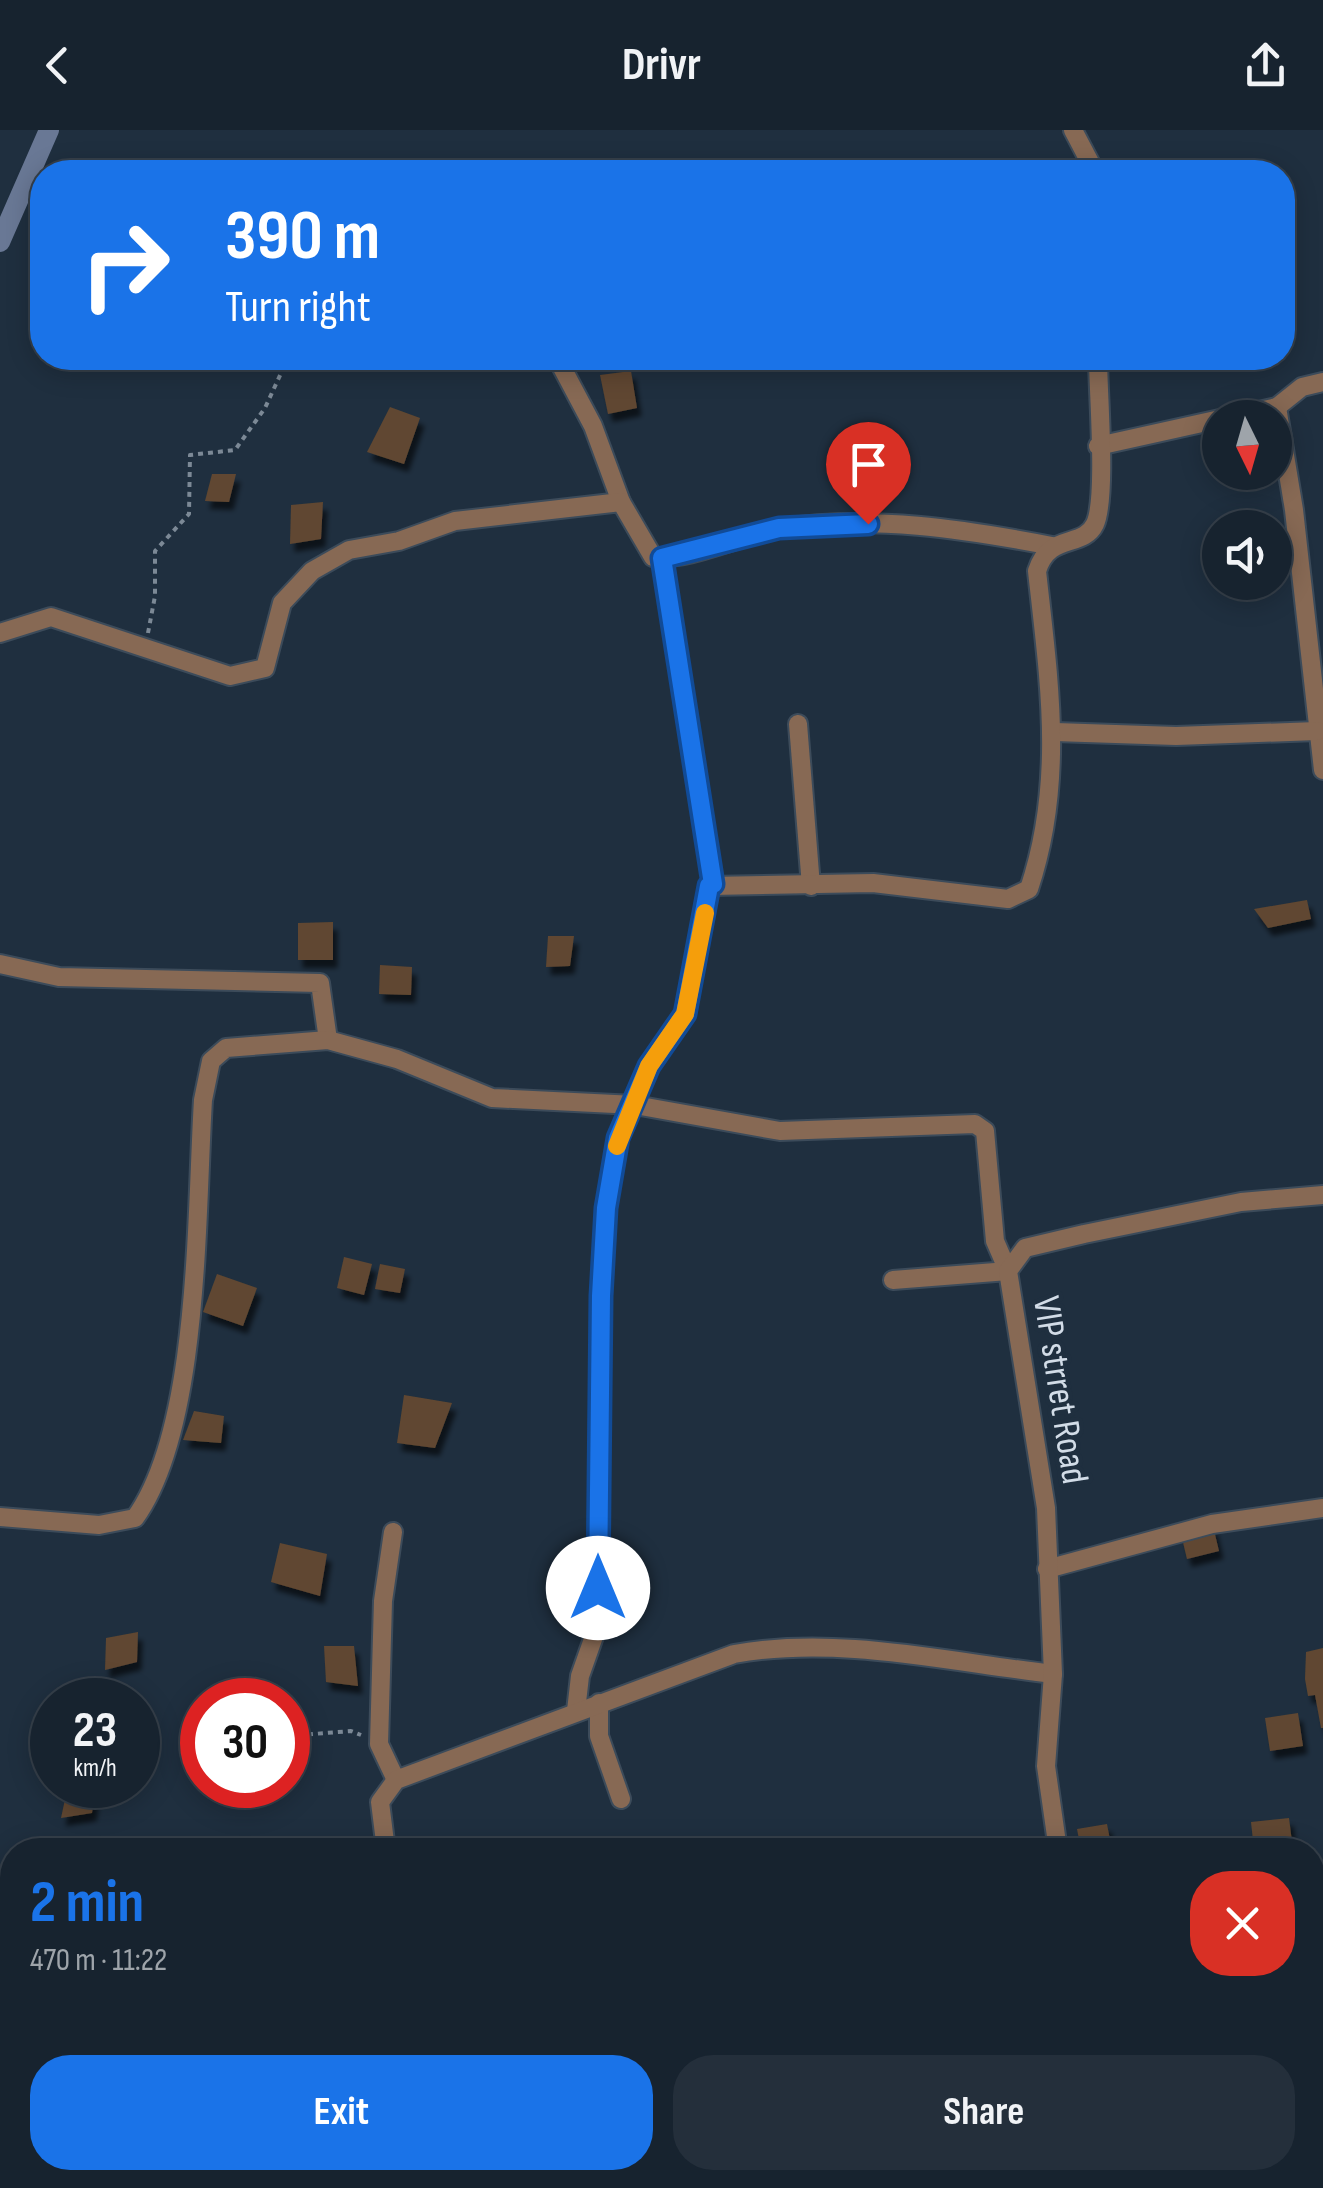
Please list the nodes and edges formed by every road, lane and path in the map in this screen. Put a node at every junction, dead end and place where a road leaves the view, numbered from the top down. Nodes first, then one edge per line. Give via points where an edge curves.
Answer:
1 (1072, 130) edge
2 (1088, 160) edge
3 (282, 370) edge
4 (563, 370) edge
5 (1098, 370) edge
6 (1323, 382) edge
7 (1285, 400) edge
8 (1202, 423) edge
9 (1098, 446) junction
10 (1291, 490) edge
11 (621, 502) junction
12 (1052, 546) junction
13 (662, 558) junction
14 (0, 633) edge
15 (146, 642) dead end
16 (798, 724) dead end
17 (1055, 732) junction
18 (1317, 732) junction
19 (1323, 770) edge
20 (713, 884) junction
21 (810, 886) junction
22 (0, 964) edge
23 (328, 1040) junction
24 (635, 1104) junction
25 (1323, 1195) edge
26 (1008, 1272) junction
27 (893, 1280) dead end
28 (1323, 1508) edge
29 (0, 1517) edge
30 (393, 1532) dead end
31 (1047, 1569) junction
32 (1052, 1674) junction
33 (599, 1703) junction
34 (576, 1711) junction
35 (310, 1734) edge
36 (379, 1744) junction
37 (396, 1780) junction
38 (621, 1799) dead end
39 (384, 1838) edge
40 (1056, 1838) edge

1 - 2 street
3 - 15 path via 235,450 190,455 189,514 155,552
4 - 11 street
5 - 9 street
6 - 7 street
8 - 9 street
9 - 12 street via 1094,526
10 - 18 street
11 - 13 street via 646,550
11 - 14 street via 454,521 349,550 312,571 282,602 265,668 230,676 51,617
12 - 13 street via 959,528 838,523 779,528
12 - 17 street via 1037,571
13 - 20 street
16 - 21 street
17 - 18 street
17 - 21 street via 1040,856 1029,889 1008,899 873,883
18 - 19 street
20 - 21 street
20 - 24 street via 685,1014 649,1066
22 - 23 street via 59,977 320,982
23 - 24 street via 492,1098
23 - 29 street via 226,1048 210,1061 186,1368 154,1491 135,1518 99,1525
24 - 26 street via 780,1130 975,1124 985,1131 995,1241
24 - 34 street via 618,1138 606,1208 598,1625
25 - 26 street, VIP strret Road via 1241,1202 1069,1237 1025,1248
26 - 27 street
26 - 31 street, VIP strret Road via 1046,1508
28 - 31 street via 1212,1524
30 - 36 street via 383,1601
31 - 32 street, VIP strret Road
32 - 33 street via 775,1646 734,1654
32 - 40 street, VIP strret Road via 1046,1766
33 - 34 street
33 - 38 street via 599,1736
34 - 37 street
35 - 36 path via 351,1731
36 - 37 street
37 - 39 street via 380,1802

